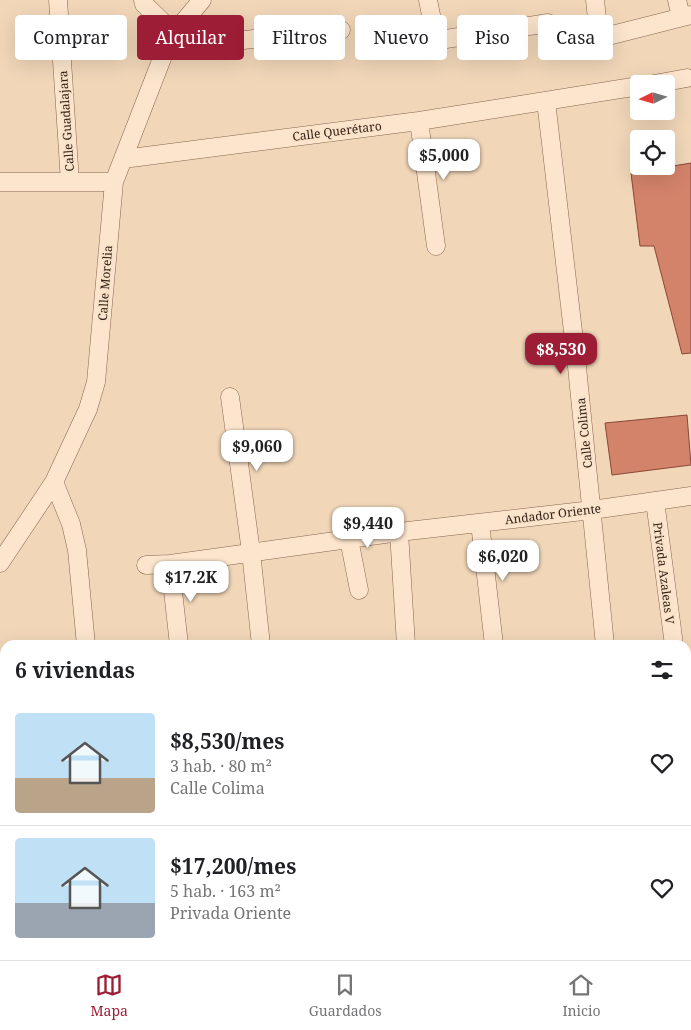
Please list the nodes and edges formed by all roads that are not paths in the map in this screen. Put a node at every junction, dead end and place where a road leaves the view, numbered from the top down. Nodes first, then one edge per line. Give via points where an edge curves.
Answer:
1 (58, 0) edge
2 (142, 0) edge
3 (202, 0) edge
4 (428, 0) edge
5 (595, 0) edge
6 (683, 11) edge
7 (152, 15) edge
8 (190, 15) edge
9 (538, 25) edge
10 (162, 60) edge
11 (687, 78) dead end
12 (675, 80) edge
13 (630, 87) edge
14 (546, 101) junction
15 (420, 121) junction
16 (123, 159) junction
17 (0, 182) edge
18 (70, 182) junction
19 (114, 182) junction
20 (436, 246) dead end
21 (230, 397) dead end
22 (54, 482) junction
23 (691, 496) edge
24 (655, 501) junction
25 (592, 510) junction
26 (480, 523) junction
27 (399, 532) junction
28 (349, 539) junction
29 (252, 552) junction
30 (0, 563) edge
31 (170, 564) junction
32 (146, 566) dead end
33 (359, 590) dead end
34 (86, 640) edge
35 (178, 640) edge
36 (261, 640) edge
37 (406, 640) edge
38 (493, 640) edge
39 (605, 640) edge
40 (673, 640) edge

1 - 18 street, Calle Guadalajara
2 - 7 street
3 - 8 street, Calle Morelia
4 - 9 street via 434,30 446,39
5 - 6 street via 598,28 612,35
10 - 16 street, Calle Morelia
11 - 12 street
13 - 14 street, Calle Querétaro
14 - 15 street, Calle Querétaro
14 - 25 street, Calle Colima
15 - 16 street, Calle Querétaro
15 - 20 street
16 - 19 street, Calle Morelia
17 - 18 street
18 - 19 street
19 - 22 street, Calle Morelia via 96,382 88,409
21 - 29 street
22 - 30 street, Calle Morelia
22 - 34 street via 71,524 77,550
23 - 24 street, Andador Oriente
24 - 25 street, Andador Oriente
24 - 40 street, Privada Azaleas V
25 - 26 street, Andador Oriente
25 - 39 street, Calle Colima
26 - 27 street, Andador Oriente
26 - 38 street
27 - 28 street, Andador Oriente
27 - 37 street
28 - 29 street, Andador Oriente
28 - 33 street
29 - 31 street, Andador Oriente
29 - 36 street
31 - 32 street, Andador Oriente
31 - 35 street

